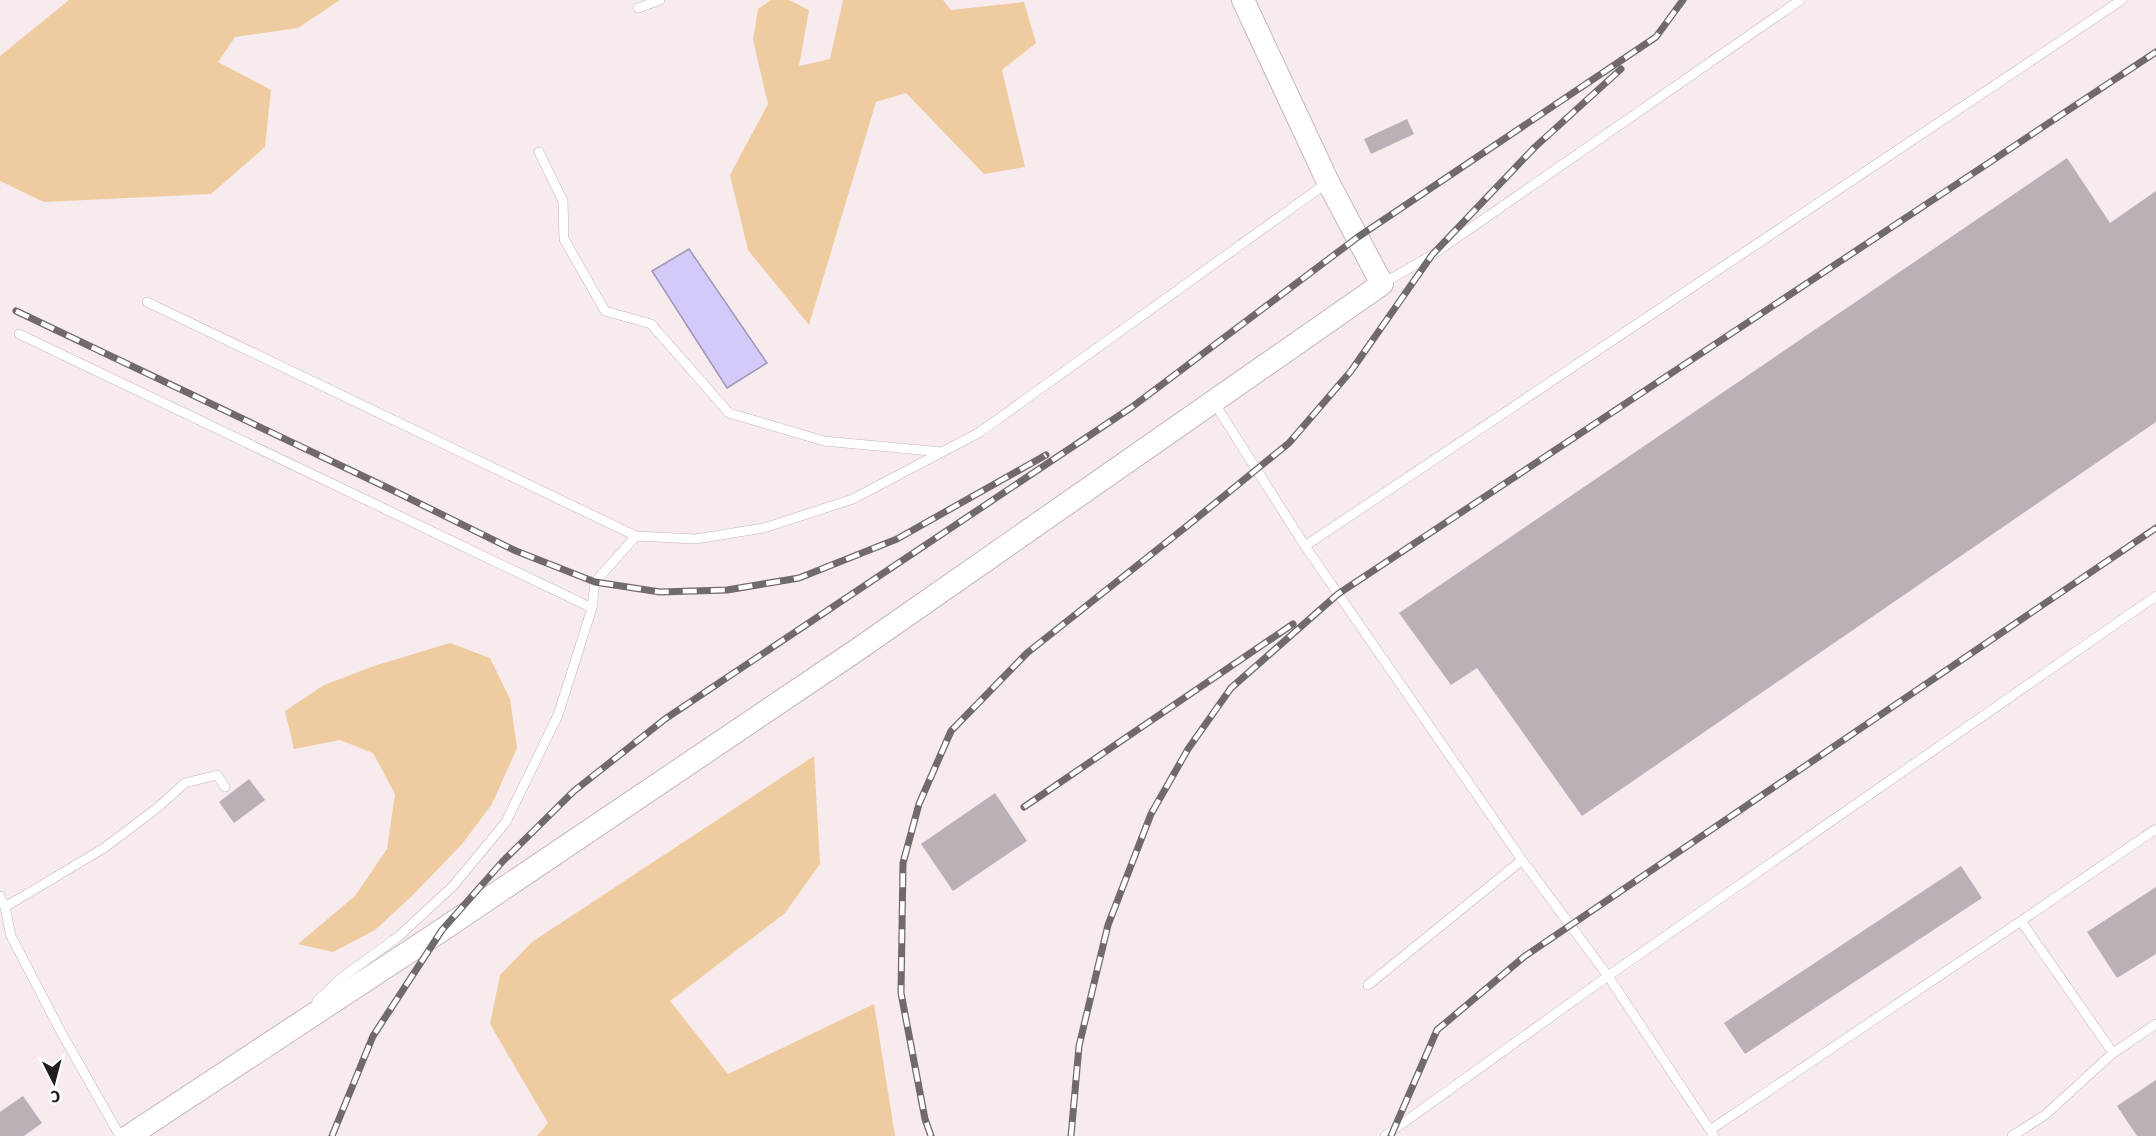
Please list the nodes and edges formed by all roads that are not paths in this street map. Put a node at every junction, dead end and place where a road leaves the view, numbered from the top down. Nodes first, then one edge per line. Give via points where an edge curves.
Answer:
1 (660, 0) edge
2 (1243, 0) edge
3 (1800, 0) edge
4 (2122, 0) edge
5 (638, 8) dead end
6 (539, 152) dead end
7 (1328, 182) junction
8 (1382, 284) junction
9 (147, 302) dead end
10 (19, 334) dead end
11 (1213, 401) junction
12 (942, 452) junction
13 (636, 536) junction
14 (1305, 546) junction
15 (2156, 596) edge
16 (592, 608) junction
17 (225, 787) dead end
18 (2156, 829) edge
19 (1522, 860) junction
20 (0, 896) edge
21 (5, 907) junction
22 (2021, 921) junction
23 (1608, 976) junction
24 (1368, 986) dead end
25 (2156, 1024) edge
26 (274, 1041) junction
27 (2113, 1053) junction
28 (1712, 1133) edge
29 (120, 1136) edge
30 (129, 1136) edge
31 (1385, 1136) edge
32 (2012, 1136) edge

1 - 5 lane
2 - 7 street
3 - 8 lane via 1432,255
4 - 14 lane
6 - 12 lane via 563,201 564,239 605,312 651,324 729,413 824,441
7 - 8 street
7 - 12 lane via 980,432
8 - 11 street
9 - 13 lane
10 - 16 lane
11 - 14 lane
11 - 26 street via 857,650
12 - 13 lane via 853,499 764,528 696,539
13 - 16 lane via 595,582
14 - 19 lane
15 - 23 lane
16 - 26 lane via 558,715 506,822 453,886 399,936 340,979
17 - 21 lane via 217,775 185,783 104,848
18 - 22 lane
19 - 23 lane
19 - 24 lane
20 - 21 lane
21 - 29 lane via 11,936
22 - 27 lane
22 - 28 lane
23 - 28 lane
23 - 31 lane
25 - 27 lane
26 - 30 street
27 - 32 lane via 2045,1115

